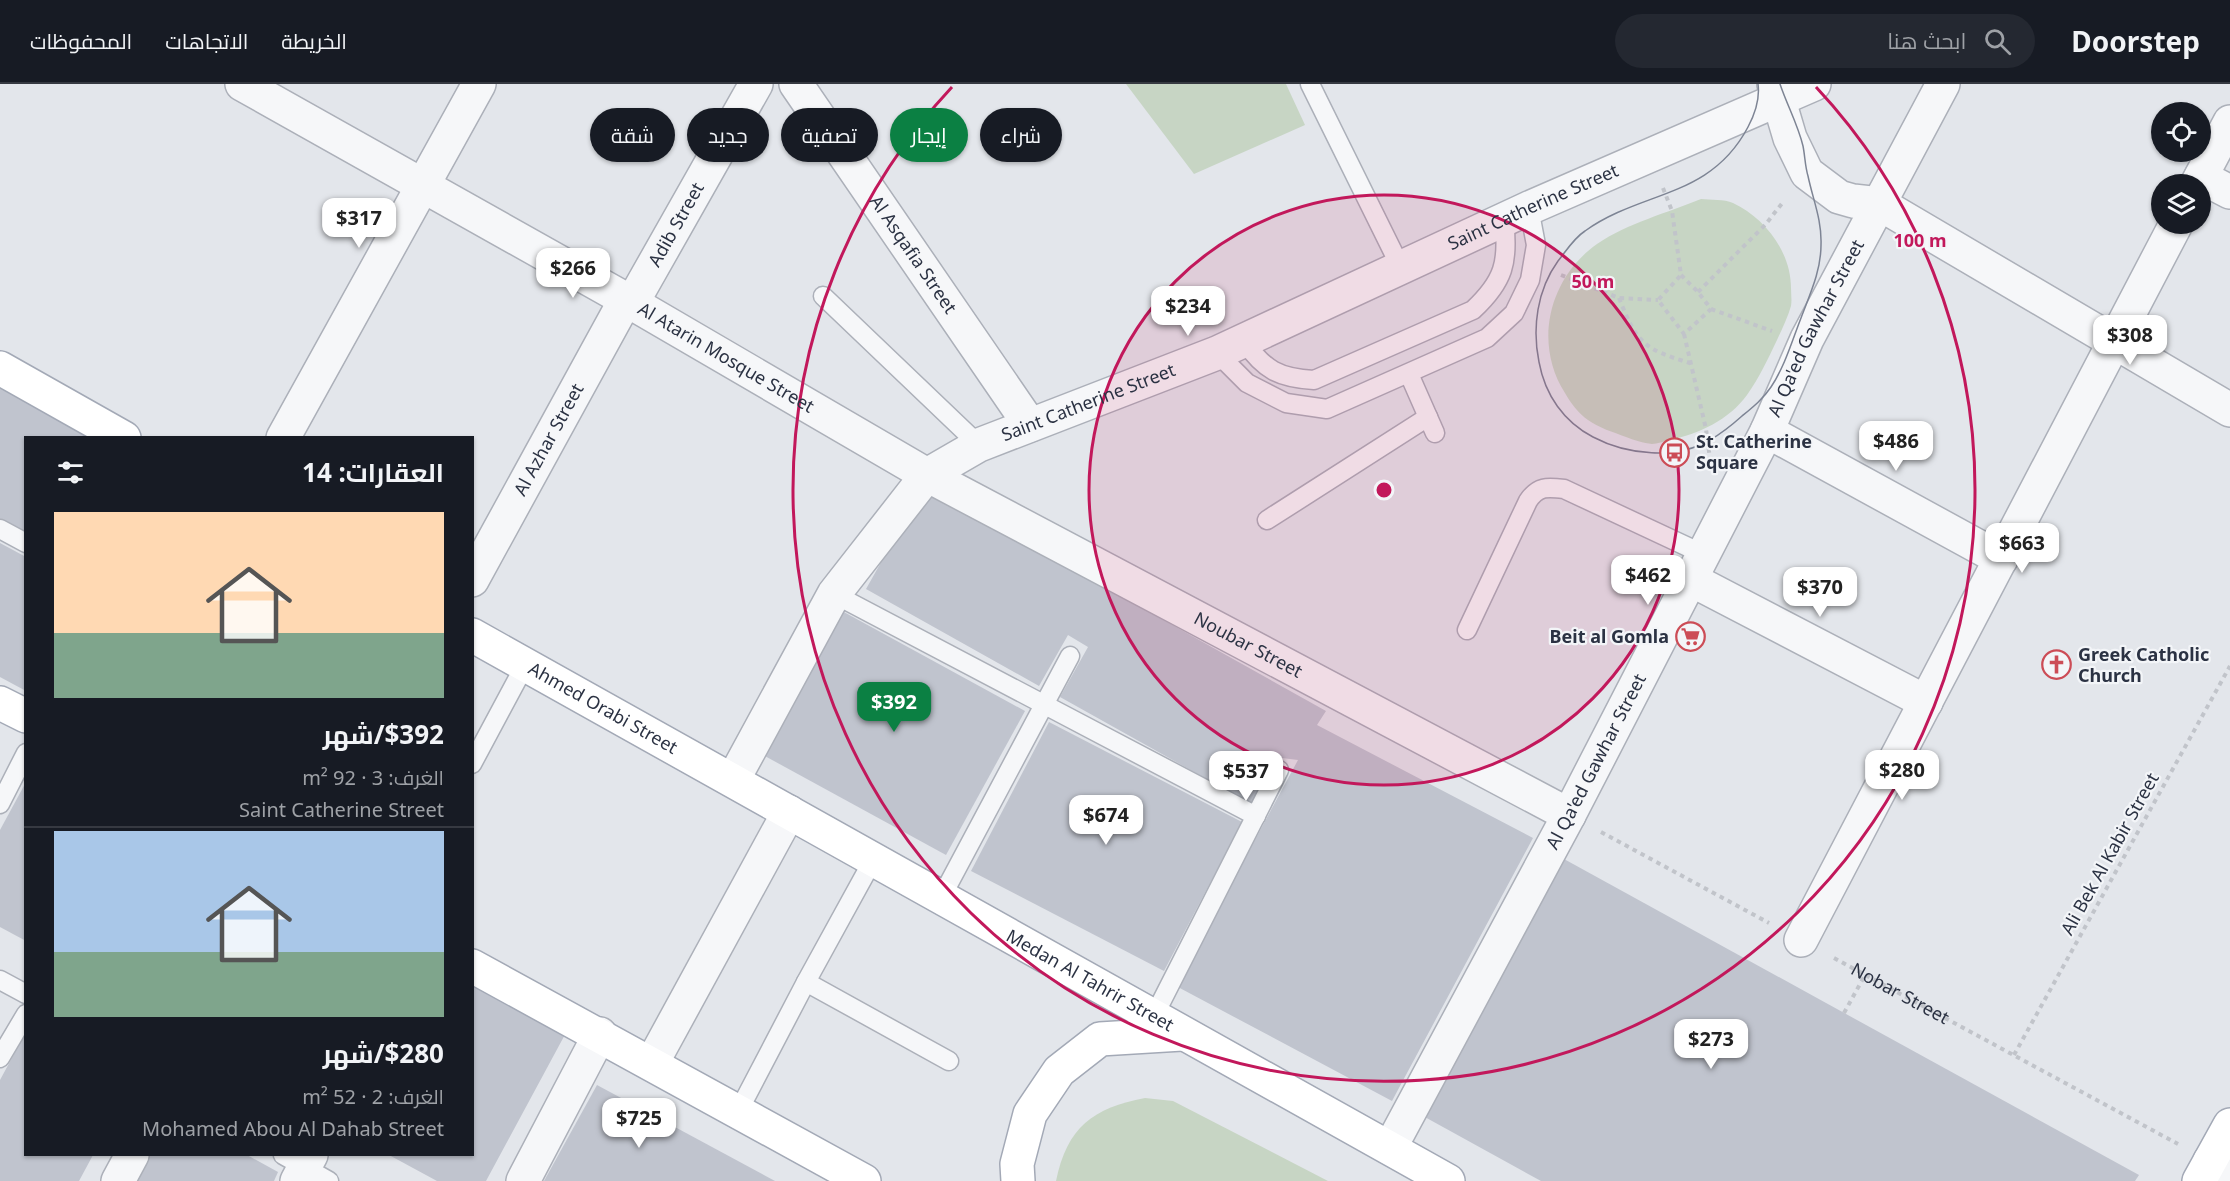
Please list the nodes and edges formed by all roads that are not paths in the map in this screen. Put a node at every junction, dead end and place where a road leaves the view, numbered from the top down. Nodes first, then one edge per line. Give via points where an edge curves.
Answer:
1 (242, 84) edge
2 (479, 84) edge
3 (756, 84) edge
4 (796, 84) edge
5 (1310, 84) edge
6 (1814, 84) edge
7 (1943, 84) edge
8 (1777, 92) edge
9 (2230, 122) edge
10 (2203, 174) edge
11 (424, 185) junction
12 (2211, 185) edge
13 (2230, 192) edge
14 (1880, 204) junction
15 (1516, 214) junction
16 (2171, 234) edge
17 (1401, 268) junction
18 (823, 296) dead end
19 (629, 301) junction
20 (2114, 341) junction
21 (1231, 347) junction
22 (0, 368) edge
23 (1408, 374) junction
24 (2230, 410) edge
25 (1030, 425) junction
26 (1767, 431) junction
27 (120, 436) edge
28 (284, 436) edge
29 (979, 446) junction
30 (927, 475) junction
31 (1267, 520) dead end
32 (0, 529) edge
33 (24, 542) edge
34 (2001, 558) junction
35 (1697, 566) junction
36 (474, 576) edge
37 (834, 594) junction
38 (1467, 630) dead end
39 (474, 636) edge
40 (1070, 656) dead end
41 (525, 665) junction
42 (1926, 702) junction
43 (0, 703) edge
44 (1044, 704) junction
45 (24, 715) edge
46 (24, 757) edge
47 (474, 760) edge
48 (1279, 770) dead end
49 (733, 780) junction
50 (0, 804) edge
51 (789, 812) junction
52 (1569, 815) junction
53 (1256, 816) junction
54 (873, 860) junction
55 (941, 898) junction
56 (1801, 940) road end
57 (474, 967) edge
58 (0, 980) edge
59 (806, 981) junction
60 (24, 993) edge
61 (24, 1017) edge
62 (1153, 1017) junction
63 (600, 1034) junction
64 (1182, 1034) junction
65 (0, 1058) edge
66 (949, 1061) dead end
67 (652, 1063) junction
68 (738, 1112) junction
69 (2230, 1125) edge
70 (1390, 1148) junction
71 (131, 1156) edge
72 (2213, 1172) edge
73 (118, 1181) edge
74 (523, 1181) edge
75 (864, 1181) edge
76 (1018, 1181) edge
77 (1448, 1181) edge

1 - 11 street, Al Atarin Mosque Street
2 - 11 street
3 - 19 street, Adib Street
4 - 25 street, Al Asqafia Street
5 - 17 lane
6 - 8 street, Saint Catherine Street
7 - 14 street, Al Qa'ed Gawhar Street
8 - 14 street via 1790,138 1807,173 1839,197
8 - 15 street, Saint Catherine Street
9 - 10 street
11 - 19 street, Al Atarin Mosque Street
11 - 28 street
12 - 13 street
14 - 20 street
14 - 26 street, Al Qa'ed Gawhar Street via 1807,339
15 - 17 street, Saint Catherine Street
15 - 21 lane via 1503,270 1491,292 1473,310 1314,380 1292,379 1272,372 1256,358
15 - 23 lane via 1536,244 1530,280 1514,313 1487,338
16 - 20 street
17 - 21 street, Saint Catherine Street
18 - 29 lane
19 - 30 street, Al Atarin Mosque Street
19 - 36 street, Al Azhar Street
20 - 24 street
20 - 34 street
21 - 23 lane via 1247,383 1286,403 1327,409
21 - 25 street, Saint Catherine Street
22 - 27 main road
23 - 31 lane via 1431,425
25 - 29 street, Saint Catherine Street
26 - 34 street
26 - 35 street, Al Qa'ed Gawhar Street
29 - 30 street, Saint Catherine Street
30 - 37 street, Saint Catherine Street
30 - 52 street, Noubar Street
32 - 33 lane
34 - 42 street
35 - 38 lane via 1564,489 1545,487 1534,492 1528,501
35 - 42 street
35 - 52 street, Al Qa'ed Gawhar Street
37 - 44 lane
37 - 49 street, Saint Catherine Street
39 - 41 main road, Ahmed Orabi Street
40 - 44 lane
41 - 47 lane
41 - 49 main road, Ahmed Orabi Street
42 - 56 street
43 - 45 main road
44 - 53 lane
44 - 55 lane
46 - 50 lane
48 - 53 lane
49 - 51 main road, Medan Al Tahrir Street
51 - 54 main road, Medan Al Tahrir Street
51 - 67 street
52 - 70 street, Al Qa'ed Gawhar Street
53 - 62 lane
54 - 55 main road, Medan Al Tahrir Street
54 - 59 lane
55 - 62 main road, Medan Al Tahrir Street
57 - 63 main road
58 - 60 lane
59 - 66 lane
59 - 68 lane
61 - 65 lane
62 - 64 main road, Medan Al Tahrir Street
63 - 67 main road
63 - 74 street
64 - 70 main road, Medan Al Tahrir Street
64 - 76 main road via 1100,1039 1059,1071 1030,1114 1017,1164
67 - 68 main road
68 - 75 main road
69 - 72 main road
70 - 77 main road, Medan Al Tahrir Street
71 - 73 street

